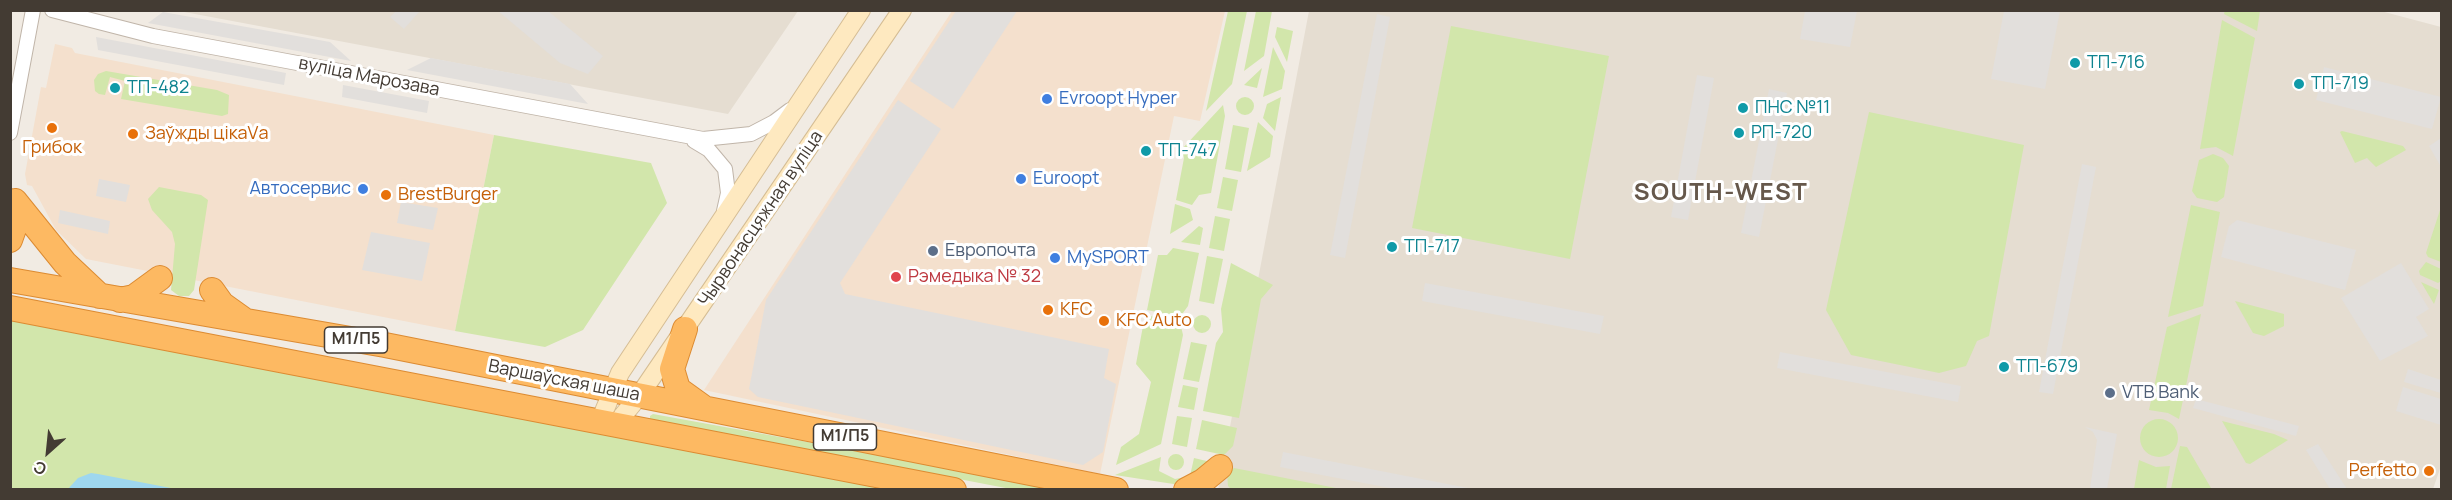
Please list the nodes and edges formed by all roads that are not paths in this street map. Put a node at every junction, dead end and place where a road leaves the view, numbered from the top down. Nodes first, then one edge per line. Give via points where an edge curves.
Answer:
1 (33, 10) edge
2 (52, 10) edge
3 (861, 10) edge
4 (902, 10) edge
5 (801, 101) junction
6 (10, 133) edge
7 (687, 137) junction
8 (13, 196) edge
9 (721, 222) junction
10 (10, 240) edge
11 (160, 278) dead end
12 (10, 280) edge
13 (212, 290) dead end
14 (110, 298) junction
15 (10, 308) edge
16 (248, 322) junction
17 (685, 329) junction
18 (611, 390) junction
19 (639, 396) junction
20 (705, 409) junction
21 (608, 423) junction
22 (954, 489) edge
23 (1116, 489) edge
24 (1185, 489) edge
25 (1223, 489) edge

1 - 6 street
2 - 7 street, вуліца Марозава via 153,36
3 - 5 main road, Чырвонасцяжная вуліца
4 - 17 main road, Чырвонасцяжная вуліца
5 - 7 street, вуліца Марозава via 751,134 717,140
5 - 9 main road, Чырвонасцяжная вуліца
7 - 9 street, вуліца Марозава via 710,150 725,169 728,193
8 - 10 highway via 15,226
8 - 14 highway via 65,263
9 - 18 main road, Чырвонасцяжная вуліца
11 - 14 highway via 134,297
12 - 14 highway, Варшаўская шаша / М1/П5
13 - 16 highway via 222,304
14 - 16 highway, Варшаўская шаша / М1/П5
15 - 21 highway, Варшаўская шаша / М1/П5
16 - 18 highway, Варшаўская шаша / М1/П5
17 - 19 main road, Чырвонасцяжная вуліца
17 - 20 highway via 672,369 678,389
18 - 19 highway, Варшаўская шаша / М1/П5
18 - 21 main road, Чырвонасцяжная вуліца
19 - 20 highway, Варшаўская шаша / М1/П5
19 - 21 main road, Чырвонасцяжная вуліца
20 - 23 highway, Варшаўская шаша / М1/П5
21 - 22 highway, Варшаўская шаша / М1/П5
24 - 25 highway via 1220,467

